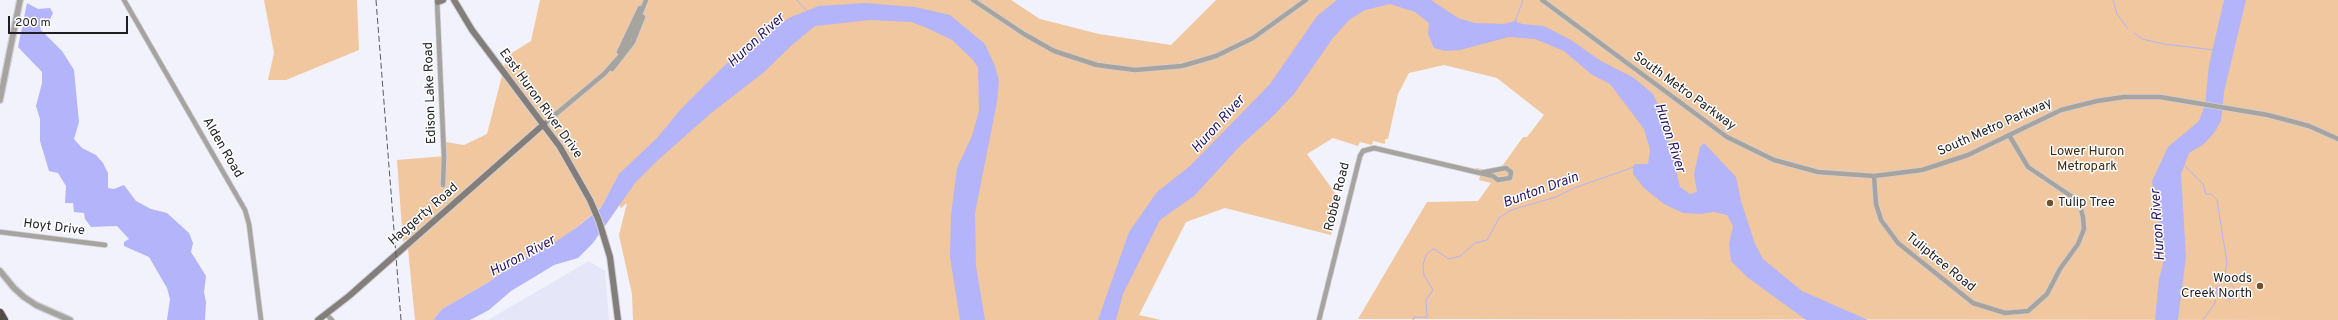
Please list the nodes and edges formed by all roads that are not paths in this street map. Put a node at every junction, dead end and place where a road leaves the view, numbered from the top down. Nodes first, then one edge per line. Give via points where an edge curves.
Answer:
1 (20, 0) edge
2 (124, 0) edge
3 (454, 0) edge
4 (646, 0) edge
5 (973, 0) edge
6 (1306, 0) edge
7 (1542, 0) edge
8 (439, 1) edge
9 (604, 74) junction
10 (0, 100) edge
11 (544, 124) junction
12 (2009, 135) junction
13 (2338, 139) edge
14 (1480, 173) junction
15 (1874, 176) junction
16 (443, 185) dead end
17 (0, 232) edge
18 (105, 245) dead end
19 (0, 271) edge
20 (0, 313) edge
21 (326, 314) junction
22 (4, 320) edge
23 (70, 320) edge
24 (260, 320) edge
25 (318, 320) edge
26 (332, 320) edge
27 (618, 320) edge
28 (1319, 320) edge

1 - 10 street
2 - 24 street, Alden Road via 245,210 249,224
3 - 11 main road, East Huron River Drive via 472,30
4 - 9 street via 622,47
4 - 9 street via 640,28 633,42 622,59
5 - 6 street via 1034,41 1061,54 1097,65 1134,70 1182,66 1216,56 1253,38
7 - 15 street, South Metro Parkway via 1703,120 1740,144 1774,160 1800,168 1838,175
8 - 16 street, Edison Lake Road
9 - 11 street
11 - 21 main road, Haggerty Road
11 - 27 main road, East Huron River Drive via 590,200 606,242 614,277
12 - 13 street, South Metro Parkway via 2050,115 2096,101 2142,96 2228,108 2293,121
12 - 15 street, South Metro Parkway via 1940,165 1912,172
12 - 15 street, Tuliptree Road via 2028,167 2072,196 2080,206 2083,217 2084,229 2078,244 2044,298 2028,311 2005,313 1973,303 1898,243 1881,220 1876,204
14 - 14 street, Robbe Road via 1505,180 1510,178 1511,172 1506,168
14 - 28 street, Robbe Road via 1374,148 1363,152
17 - 18 street, Hoyt Drive
19 - 23 street via 24,297
20 - 22 highway
21 - 25 main road, Haggerty Road
21 - 26 street

